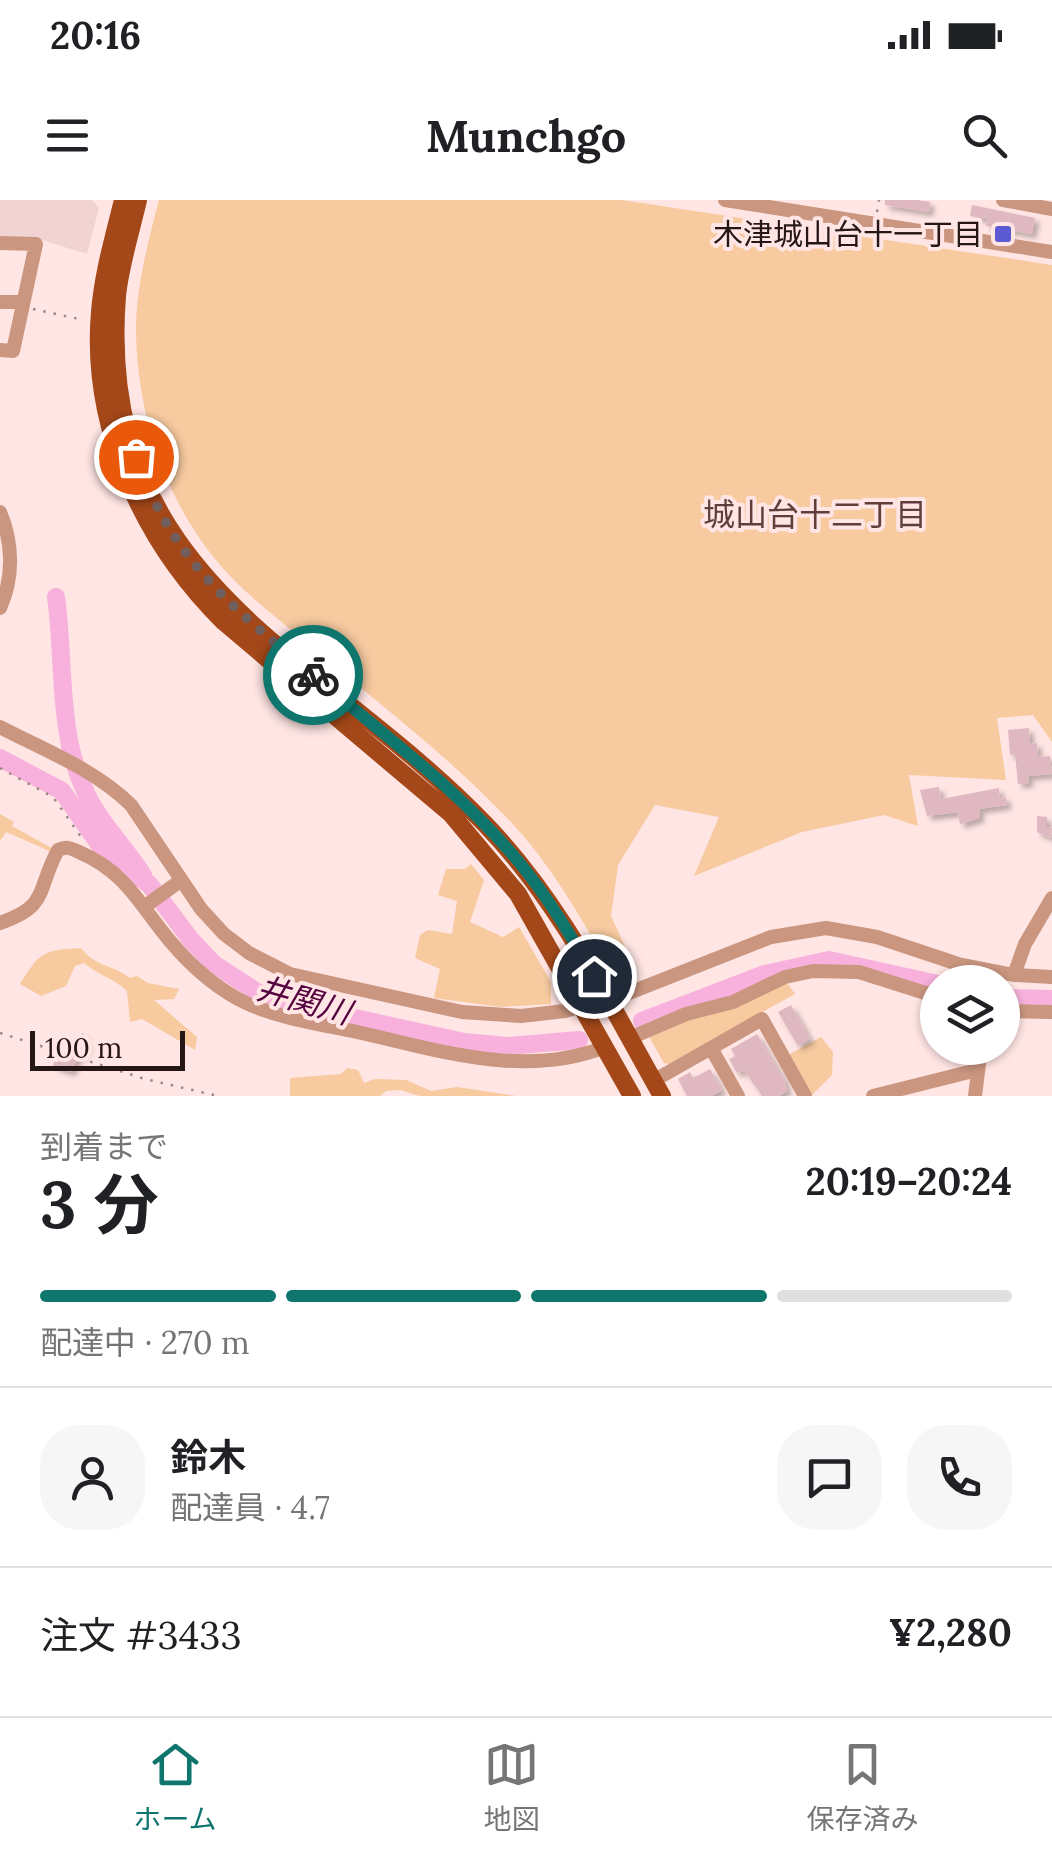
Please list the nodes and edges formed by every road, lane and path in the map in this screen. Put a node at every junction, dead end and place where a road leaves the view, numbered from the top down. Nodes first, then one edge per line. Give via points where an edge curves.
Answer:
1 (123, 200) edge
2 (138, 200) edge
3 (724, 200) edge
4 (1003, 200) edge
5 (1052, 209) edge
6 (0, 243) edge
7 (1052, 252) edge
8 (0, 302) edge
9 (20, 305) junction
10 (85, 320) dead end
11 (0, 350) edge
12 (0, 512) edge
13 (0, 531) edge
14 (0, 580) edge
15 (0, 608) edge
16 (0, 727) edge
17 (0, 768) edge
18 (96, 859) junction
19 (174, 885) junction
20 (1052, 898) edge
21 (145, 906) junction
22 (0, 923) edge
23 (960, 965) edge
24 (1018, 965) edge
25 (1020, 975) edge
26 (1052, 977) edge
27 (920, 991) edge
28 (607, 999) junction
29 (582, 1006) junction
30 (1020, 1011) edge
31 (1052, 1012) edge
32 (0, 1033) edge
33 (630, 1038) junction
34 (605, 1047) junction
35 (711, 1048) junction
36 (978, 1065) edge
37 (977, 1070) junction
38 (658, 1089) edge
39 (218, 1096) edge
40 (632, 1096) edge
41 (738, 1096) edge
42 (805, 1096) edge
43 (872, 1096) edge
44 (975, 1096) edge

1 - 29 main road via 103,286 100,363 118,452 154,535 224,622 451,814 518,894
2 - 28 main road via 118,294 117,363 129,434 165,523 236,612 500,840 562,918
3 - 7 street
4 - 5 street
6 - 9 street via 36,244
8 - 9 street
9 - 10 path
9 - 11 street via 13,351
12 - 15 street via 10,560
13 - 14 street
16 - 19 street via 94,774 121,796 146,826
17 - 18 path via 53,796
18 - 21 street via 122,877
18 - 22 street via 60,848 34,906
19 - 21 street
19 - 29 street via 224,934 290,974 481,1015
20 - 24 street
21 - 34 street via 210,980 272,1013 490,1060 546,1061
23 - 28 street via 852,931 802,930
25 - 26 street
27 - 33 street via 859,972 813,971
28 - 29 street
28 - 33 main road
29 - 34 main road
30 - 31 street
32 - 39 path
33 - 38 main road
34 - 40 main road
35 - 38 street
35 - 41 street
35 - 42 street via 762,1019
36 - 37 street
37 - 43 street
37 - 44 street

